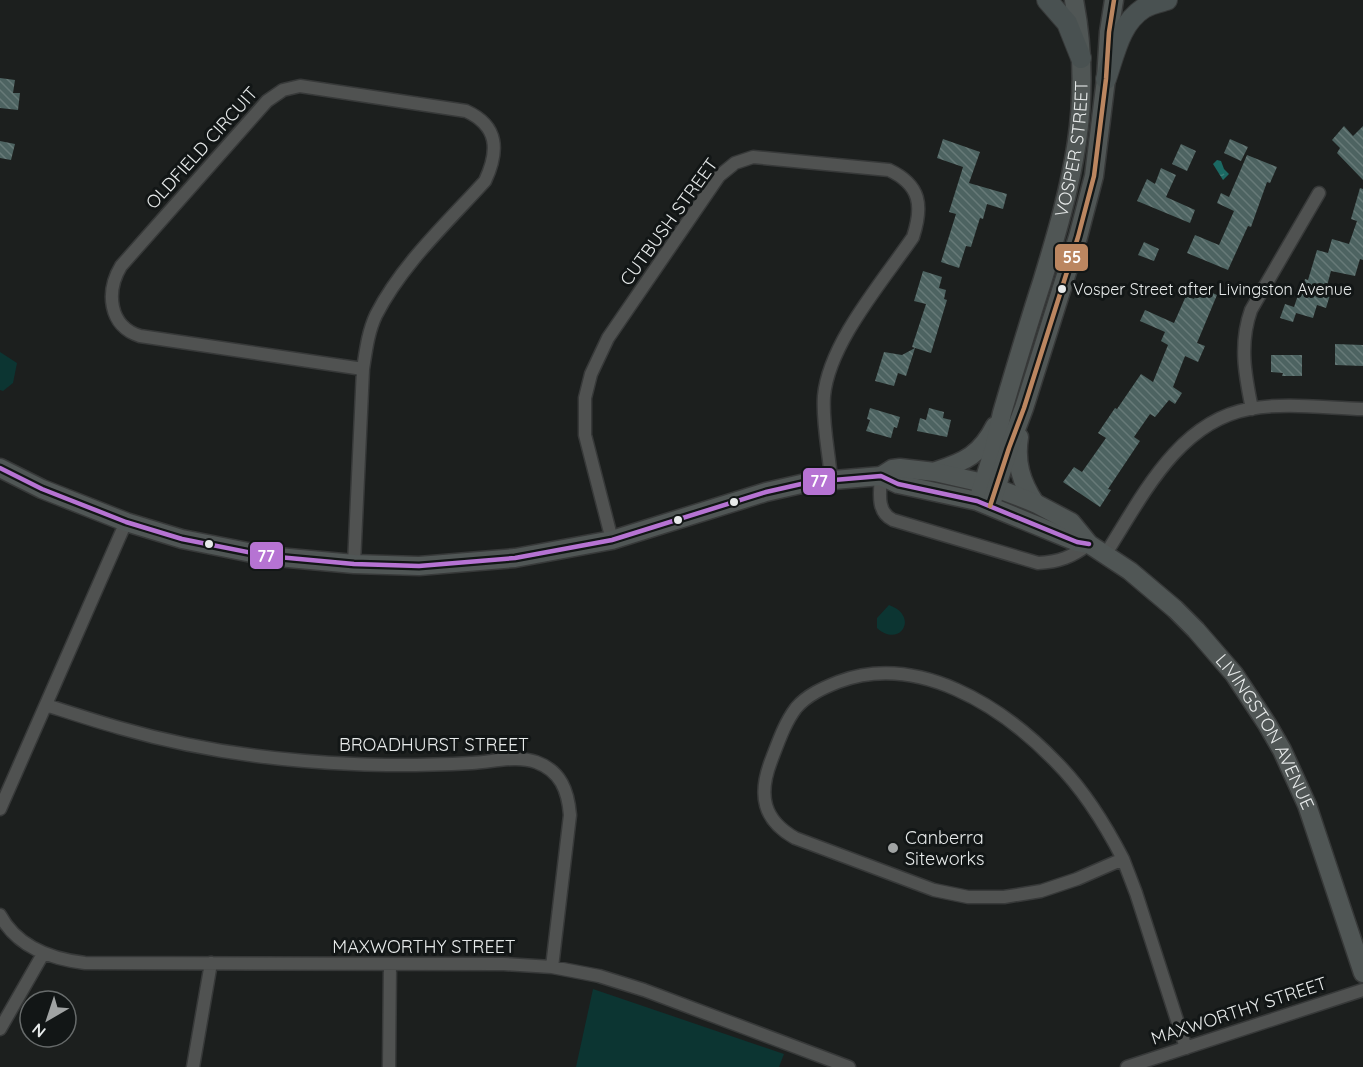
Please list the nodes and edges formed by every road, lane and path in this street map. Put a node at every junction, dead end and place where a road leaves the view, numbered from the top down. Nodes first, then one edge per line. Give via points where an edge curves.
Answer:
1 (1047, 0) edge
2 (1074, 0) edge
3 (1114, 0) edge
4 (1167, 0) edge
5 (1081, 58) junction
6 (1106, 79) junction
7 (1319, 194) dead end
8 (363, 369) junction
9 (1024, 408) junction
10 (1252, 409) junction
11 (1363, 409) edge
12 (1002, 412) junction
13 (0, 468) edge
14 (934, 472) junction
15 (881, 476) junction
16 (831, 478) junction
17 (990, 485) junction
18 (1035, 503) junction
19 (984, 504) junction
20 (126, 522) junction
21 (612, 540) junction
22 (1089, 544) junction
23 (1105, 555) junction
24 (354, 564) junction
25 (46, 705) junction
26 (0, 809) edge
27 (1123, 859) junction
28 (0, 915) edge
29 (43, 954) junction
30 (211, 963) junction
31 (390, 964) junction
32 (552, 967) junction
33 (1363, 973) edge
34 (1363, 990) edge
35 (0, 1029) edge
36 (1186, 1048) junction
37 (193, 1067) edge
38 (389, 1067) edge
39 (849, 1067) edge
40 (1127, 1067) edge

1 - 5 main road via 1067,23
2 - 5 street, VOSPER STREET
3 - 6 street, VOSPER STREET
4 - 6 main road via 1145,7 1127,24
5 - 12 street, VOSPER STREET via 1080,126 1067,201
6 - 9 street, VOSPER STREET via 1094,176
7 - 10 street via 1247,322 1244,368
8 - 8 street, OLDFIELD CIRCUIT via 140,336 117,320 112,306 112,290 121,266 267,101 283,90 300,86 466,111 489,127 494,141 492,166 484,181 407,268 375,316
8 - 24 street, OLDFIELD CIRCUIT
9 - 17 street, VOSPER STREET
9 - 18 street via 1018,466
10 - 11 street
10 - 23 street via 1215,421 1181,445
12 - 14 street via 990,436 974,455
12 - 17 street, VOSPER STREET
13 - 20 street, LIVINGSTON AVENUE
14 - 15 street, LIVINGSTON AVENUE via 900,468
14 - 17 street, LIVINGSTON AVENUE
15 - 16 street, LIVINGSTON AVENUE
15 - 19 street, LIVINGSTON AVENUE via 898,484
15 - 22 street via 880,502 883,512 893,520 1038,563 1064,560
16 - 21 street, LIVINGSTON AVENUE via 766,492
16 - 21 street, CUTBUSH STREET via 824,405 830,370 848,331 913,237 919,220 917,195 909,182 889,170 753,157 735,163 720,176 595,361 585,398 585,435
17 - 18 street, LIVINGSTON AVENUE
17 - 19 street, VOSPER STREET
18 - 22 street, LIVINGSTON AVENUE via 1071,522
19 - 22 street, LIVINGSTON AVENUE
20 - 24 street, LIVINGSTON AVENUE via 210,546
20 - 25 street
21 - 24 street, LIVINGSTON AVENUE via 483,562 419,566
22 - 23 street, LIVINGSTON AVENUE
23 - 33 street, LIVINGSTON AVENUE via 1130,571 1196,630 1234,674 1267,724 1307,805
25 - 26 street
25 - 32 street, BROADHURST STREET via 157,738 273,758 393,765 515,759 549,768 561,780 570,815
27 - 27 street via 1077,879 1023,894 968,897 934,890 781,830 767,810 766,774 786,724 797,707 821,688 876,673 928,678 982,704 1021,730 1056,761 1086,797
27 - 36 street
28 - 29 street, MAXWORTHY STREET via 13,934
29 - 30 street, MAXWORTHY STREET via 85,963
29 - 35 street
30 - 31 street, MAXWORTHY STREET
30 - 37 street
31 - 32 street, MAXWORTHY STREET
31 - 38 street
32 - 39 street, MAXWORTHY STREET via 644,990
34 - 36 street, MAXWORTHY STREET
36 - 40 street, MAXWORTHY STREET

